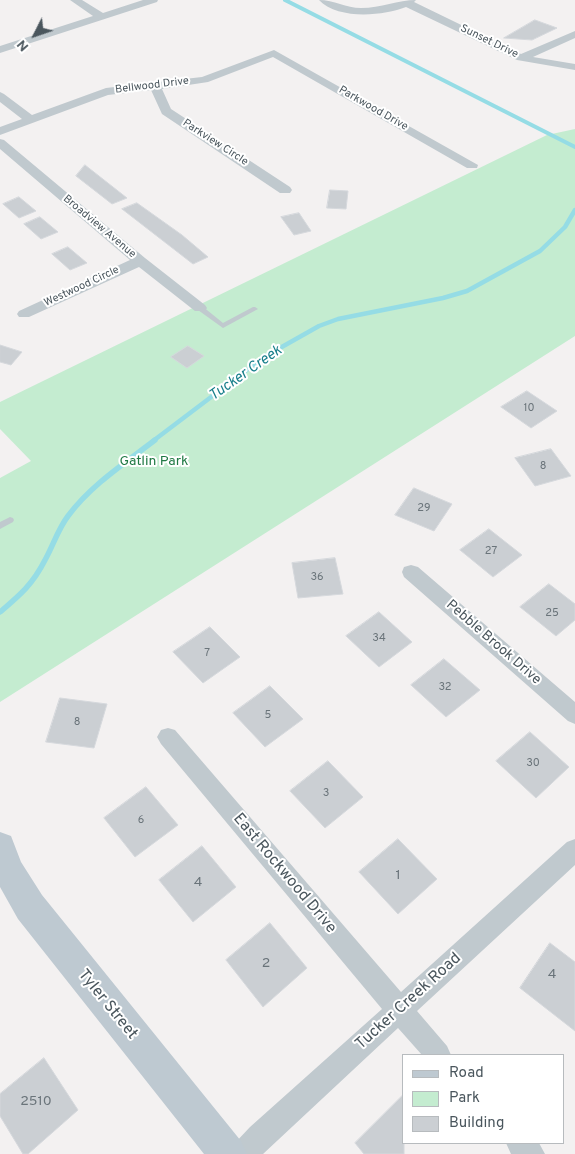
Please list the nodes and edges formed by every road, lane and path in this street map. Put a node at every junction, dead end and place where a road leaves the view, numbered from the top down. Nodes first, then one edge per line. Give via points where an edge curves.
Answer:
1 (76, 0) edge
2 (153, 0) edge
3 (324, 0) edge
4 (409, 2) edge
5 (102, 16) junction
6 (575, 34) edge
7 (0, 50) edge
8 (274, 53) joint
9 (521, 58) junction
10 (575, 67) edge
11 (156, 87) junction
12 (0, 96) edge
13 (30, 119) junction
14 (0, 131) edge
15 (0, 143) edge
16 (472, 166) dead end
17 (286, 190) dead end
18 (140, 261) junction
19 (200, 308) joint
20 (255, 309) dead end
21 (24, 314) dead end
22 (10, 520) dead end
23 (0, 526) edge
24 (411, 572) dead end
25 (575, 714) edge
26 (168, 737) dead end
27 (0, 847) edge
28 (575, 850) edge
29 (399, 1011) junction
30 (437, 1054) edge
31 (520, 1144) edge
32 (228, 1154) edge
33 (244, 1154) edge
34 (531, 1154) edge

1 - 5 street
2 - 5 street
3 - 4 street via 347,10 380,10
4 - 9 street, Sunset Drive
5 - 7 street
6 - 9 street
8 - 11 street, Bellwood Drive via 204,80
8 - 16 street, Parkwood Drive
9 - 10 street, Sunset Drive
11 - 13 street, Bellwood Drive via 106,92
11 - 17 street, Parkview Circle via 166,111
12 - 13 street
13 - 14 street
15 - 18 street, Broadview Avenue
18 - 19 street, Broadview Avenue
18 - 21 street, Westwood Circle
19 - 20 lane via 223,326
22 - 23 lane
24 - 25 street, Pebble Brook Drive
26 - 29 street, East Rockwood Drive
27 - 32 street, Tyler Street via 8,870 30,907
28 - 29 street, Tucker Creek Road
29 - 30 street, East Rockwood Drive
29 - 33 street, Tucker Creek Road
31 - 34 street

